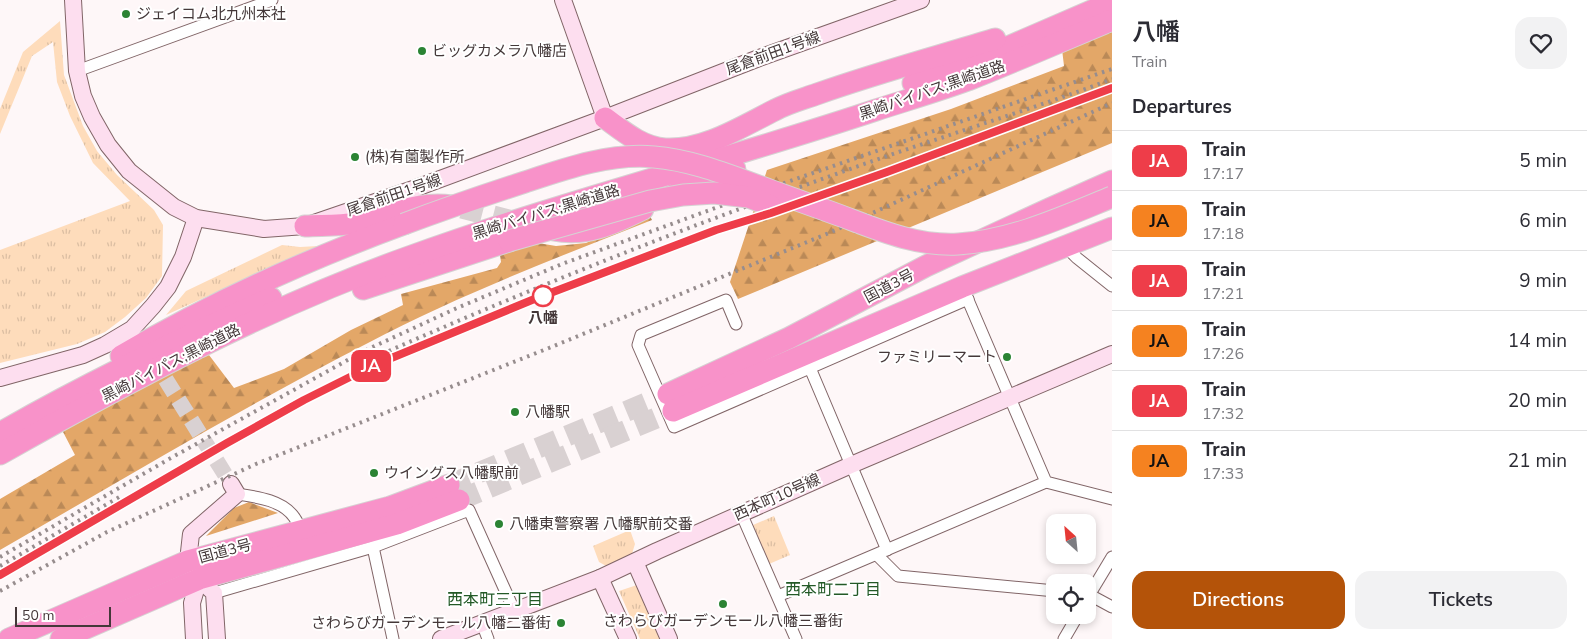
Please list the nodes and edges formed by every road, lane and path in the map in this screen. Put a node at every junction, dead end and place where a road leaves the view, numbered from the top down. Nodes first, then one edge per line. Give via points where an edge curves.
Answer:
1 (73, 0) edge
2 (272, 0) edge
3 (562, 0) edge
4 (921, 0) edge
5 (1110, 1) edge
6 (1112, 20) edge
7 (76, 71) junction
8 (966, 81) junction
9 (605, 118) junction
10 (1112, 181) edge
11 (1112, 197) edge
12 (462, 208) tunnel mouth
13 (1112, 209) edge
14 (196, 218) junction
15 (304, 226) junction
16 (532, 226) tunnel mouth
17 (1112, 228) edge
18 (1066, 247) junction
19 (1112, 286) edge
20 (965, 293) junction
21 (736, 324) dead end
22 (1112, 354) edge
23 (810, 368) junction
24 (146, 374) junction
25 (0, 378) edge
26 (1010, 399) junction
27 (0, 433) edge
28 (0, 454) edge
29 (851, 465) junction
30 (1046, 482) junction
31 (234, 489) joint
32 (1112, 499) edge
33 (740, 513) junction
34 (302, 531) junction
35 (373, 547) junction
36 (882, 552) junction
37 (1112, 557) edge
38 (635, 562) junction
39 (193, 570) junction
40 (600, 578) junction
41 (1096, 582) edge
42 (1046, 590) edge
43 (214, 594) junction
44 (778, 596) junction
45 (1096, 599) edge
46 (1112, 607) edge
47 (514, 610) junction
48 (482, 623) junction
49 (1073, 624) edge
50 (68, 638) edge
51 (9, 639) edge
52 (194, 639) edge
53 (217, 639) edge
54 (393, 639) edge
55 (441, 639) edge
56 (488, 639) edge
57 (628, 639) edge
58 (670, 639) edge
59 (796, 639) edge
60 (1064, 639) edge

1 - 7 street, 尾倉前田1号線
2 - 7 street
3 - 9 street
4 - 9 street, 尾倉前田1号線 via 758,58
5 - 9 highway via 818,94 690,147 664,149 641,143
5 - 27 highway, 黒崎バイパス;黒崎道路 via 1001,50 877,96 478,217 396,246 221,320 62,398
6 - 8 highway, 黒崎バイパス;黒崎道路
7 - 14 street, 尾倉前田1号線 via 92,117 108,145 129,171 174,207
8 - 16 highway via 884,118 690,186 597,230 567,233
8 - 24 highway, 黒崎バイパス;黒崎道路 via 404,258 311,295
9 - 15 street, 尾倉前田1号線
10 - 20 highway, 国道3号 via 926,266 671,403
11 - 27 highway, bridge via 1027,230 988,241 934,243 900,238 709,168 655,157 610,159 561,171 404,224 212,305 50,398
12 - 15 highway via 441,204 411,206 355,223
13 - 24 highway, bridge via 994,252 922,254 880,244 748,197 714,193 683,195 650,201 509,241 328,302
14 - 15 street, 尾倉前田1号線 via 264,229
14 - 25 street via 168,287 136,333 83,355
17 - 18 highway, 国道3号
18 - 19 street
18 - 20 highway, 国道3号
20 - 23 street
20 - 26 street
21 - 23 street via 726,300 641,336 638,345 674,427
22 - 26 street, 西本町10号線
23 - 29 street
24 - 28 highway, 黒崎バイパス;黒崎道路
26 - 29 street, 西本町10号線
26 - 30 street
29 - 33 street, 西本町10号線
29 - 36 street
30 - 32 street
30 - 36 street
31 - 34 street via 286,508
31 - 39 street via 191,534
33 - 38 street, 西本町10号線
33 - 44 street
34 - 39 highway, 国道3号
34 - 39 highway, 国道3号 via 454,493 397,524
35 - 43 street
35 - 47 street via 469,510
35 - 54 street
36 - 42 street via 898,576
36 - 44 street
37 - 41 street
38 - 40 street, 西本町10号線
38 - 58 street
39 - 43 street
39 - 50 highway, 国道3号
39 - 51 highway, 国道3号
39 - 52 street
40 - 47 street, 西本町10号線
40 - 57 street
43 - 53 street
44 - 59 street
45 - 46 street
47 - 48 street, 西本町10号線
48 - 55 street, 西本町10号線
48 - 56 street
49 - 60 street

